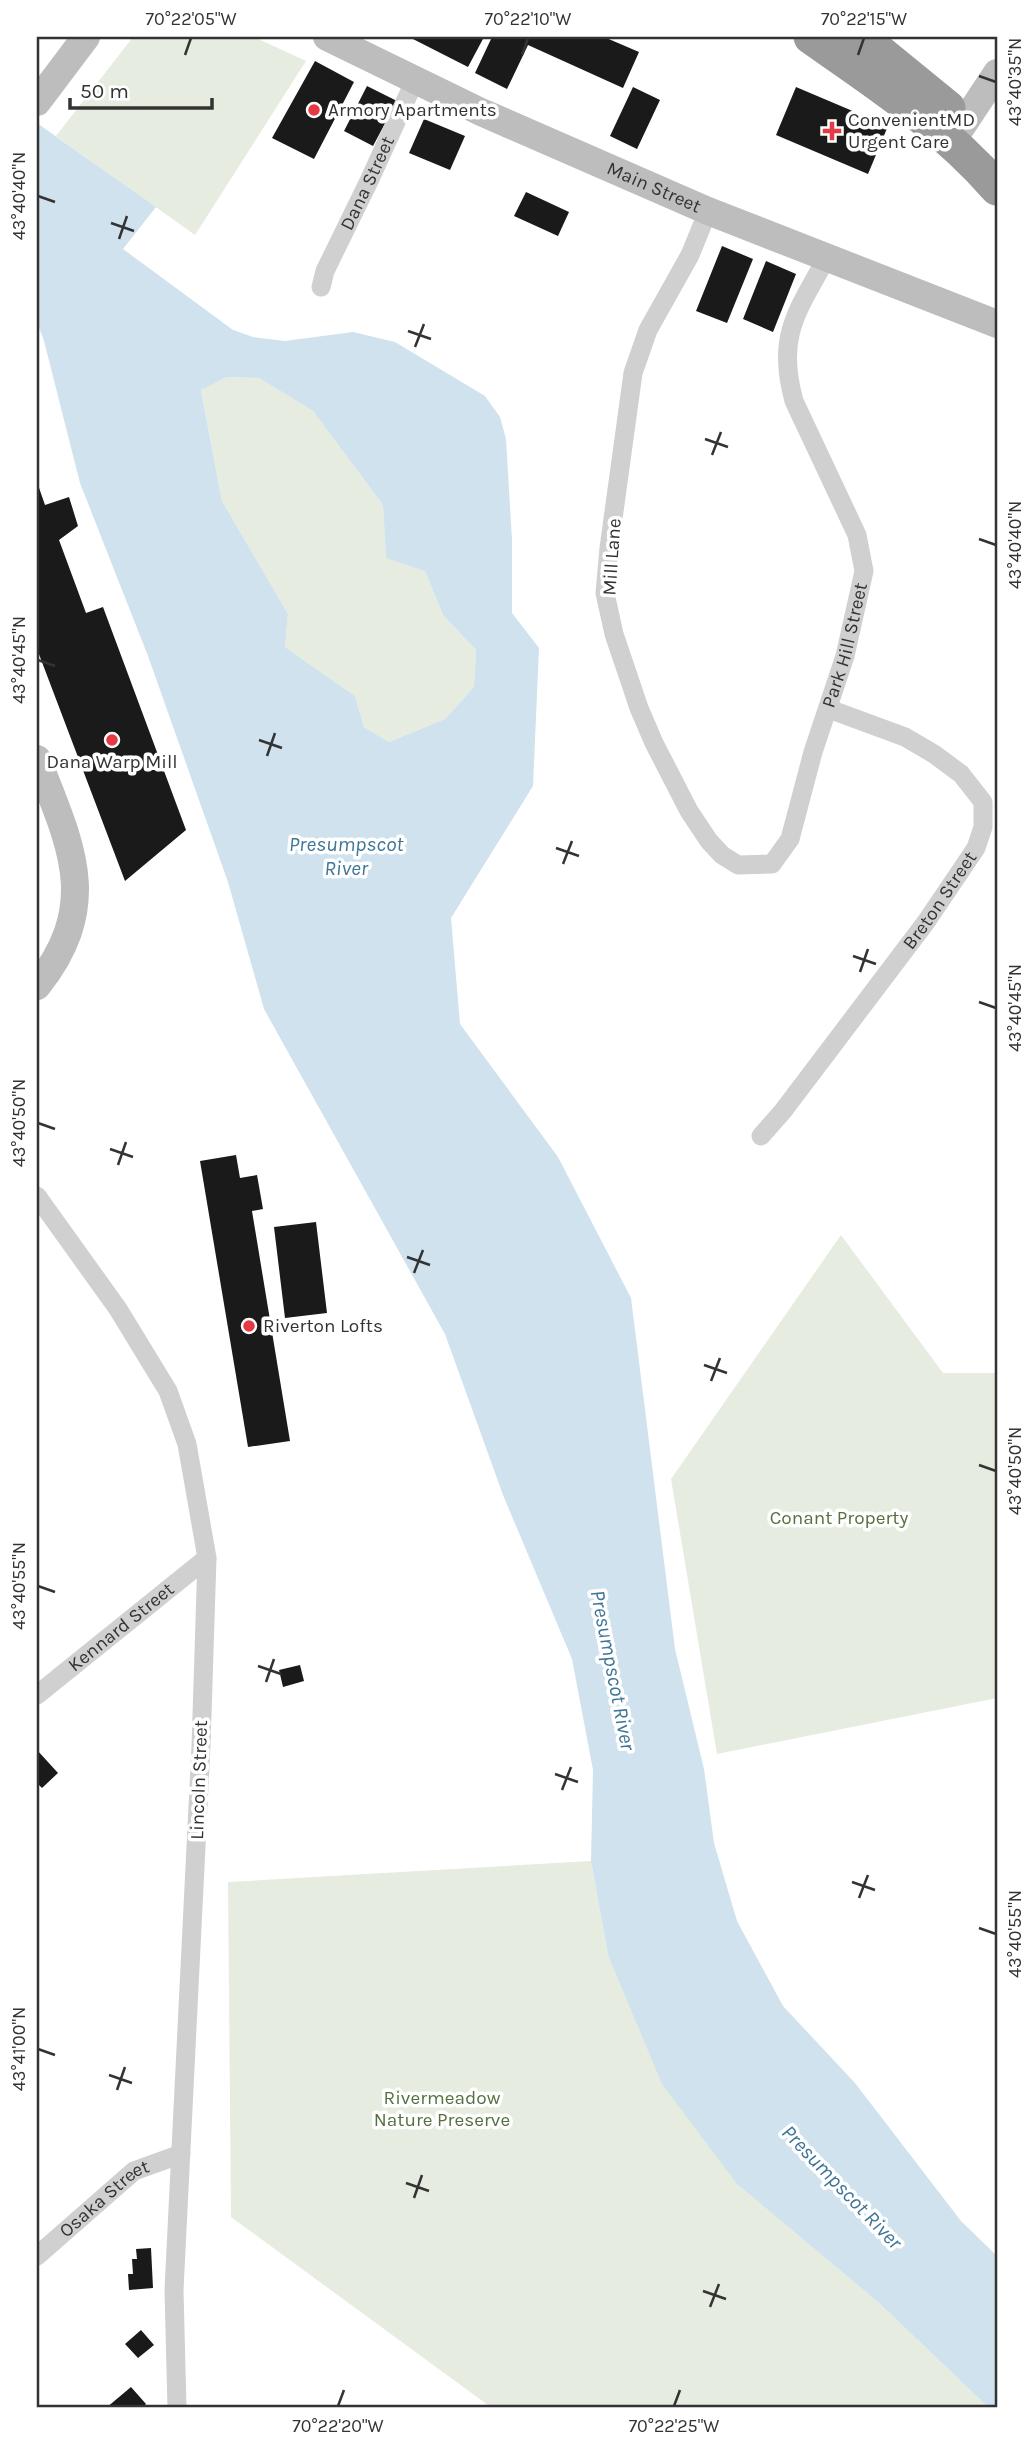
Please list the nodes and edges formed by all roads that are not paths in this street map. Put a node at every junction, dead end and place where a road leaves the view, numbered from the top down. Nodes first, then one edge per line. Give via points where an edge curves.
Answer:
1 (86, 37) edge
2 (811, 37) edge
3 (861, 37) edge
4 (345, 41) edge
5 (997, 73) edge
6 (415, 80) junction
7 (37, 102) edge
8 (959, 132) junction
9 (997, 153) edge
10 (997, 188) edge
11 (708, 211) junction
12 (827, 257) junction
13 (321, 287) dead end
14 (996, 323) edge
15 (829, 709) junction
16 (37, 759) edge
17 (758, 864) joint
18 (37, 986) edge
19 (761, 1136) dead end
20 (37, 1196) edge
21 (206, 1559) junction
22 (37, 1695) edge
23 (181, 2154) junction
24 (37, 2256) edge
25 (177, 2408) edge

1 - 7 main road
2 - 8 highway via 918,112
3 - 8 highway
4 - 6 main road, Main Street
5 - 8 main road
6 - 11 main road, Main Street
6 - 13 street, Dana Street
8 - 9 highway
8 - 10 highway via 969,156
11 - 12 main road, Main Street
11 - 17 street, Mill Lane via 690,255 648,330 632,373 606,593 614,634 639,708 689,811 722,855 738,864
12 - 14 main road, Main Street
12 - 15 street, Park Hill Street via 793,319 787,362 794,401 843,501 862,552 862,582
15 - 17 street, Park Hill Street via 790,839 772,864
15 - 19 street, Breton Street via 905,737 961,774 983,802 983,827 976,848 926,922
16 - 18 main road via 67,841 75,881 75,902 64,946
20 - 21 street, Lincoln Street via 118,1309 168,1391 187,1444
21 - 22 street, Kennard Street
21 - 23 street, Lincoln Street
23 - 24 street, Osaka Street via 134,2171
23 - 25 street, Lincoln Street via 174,2290

